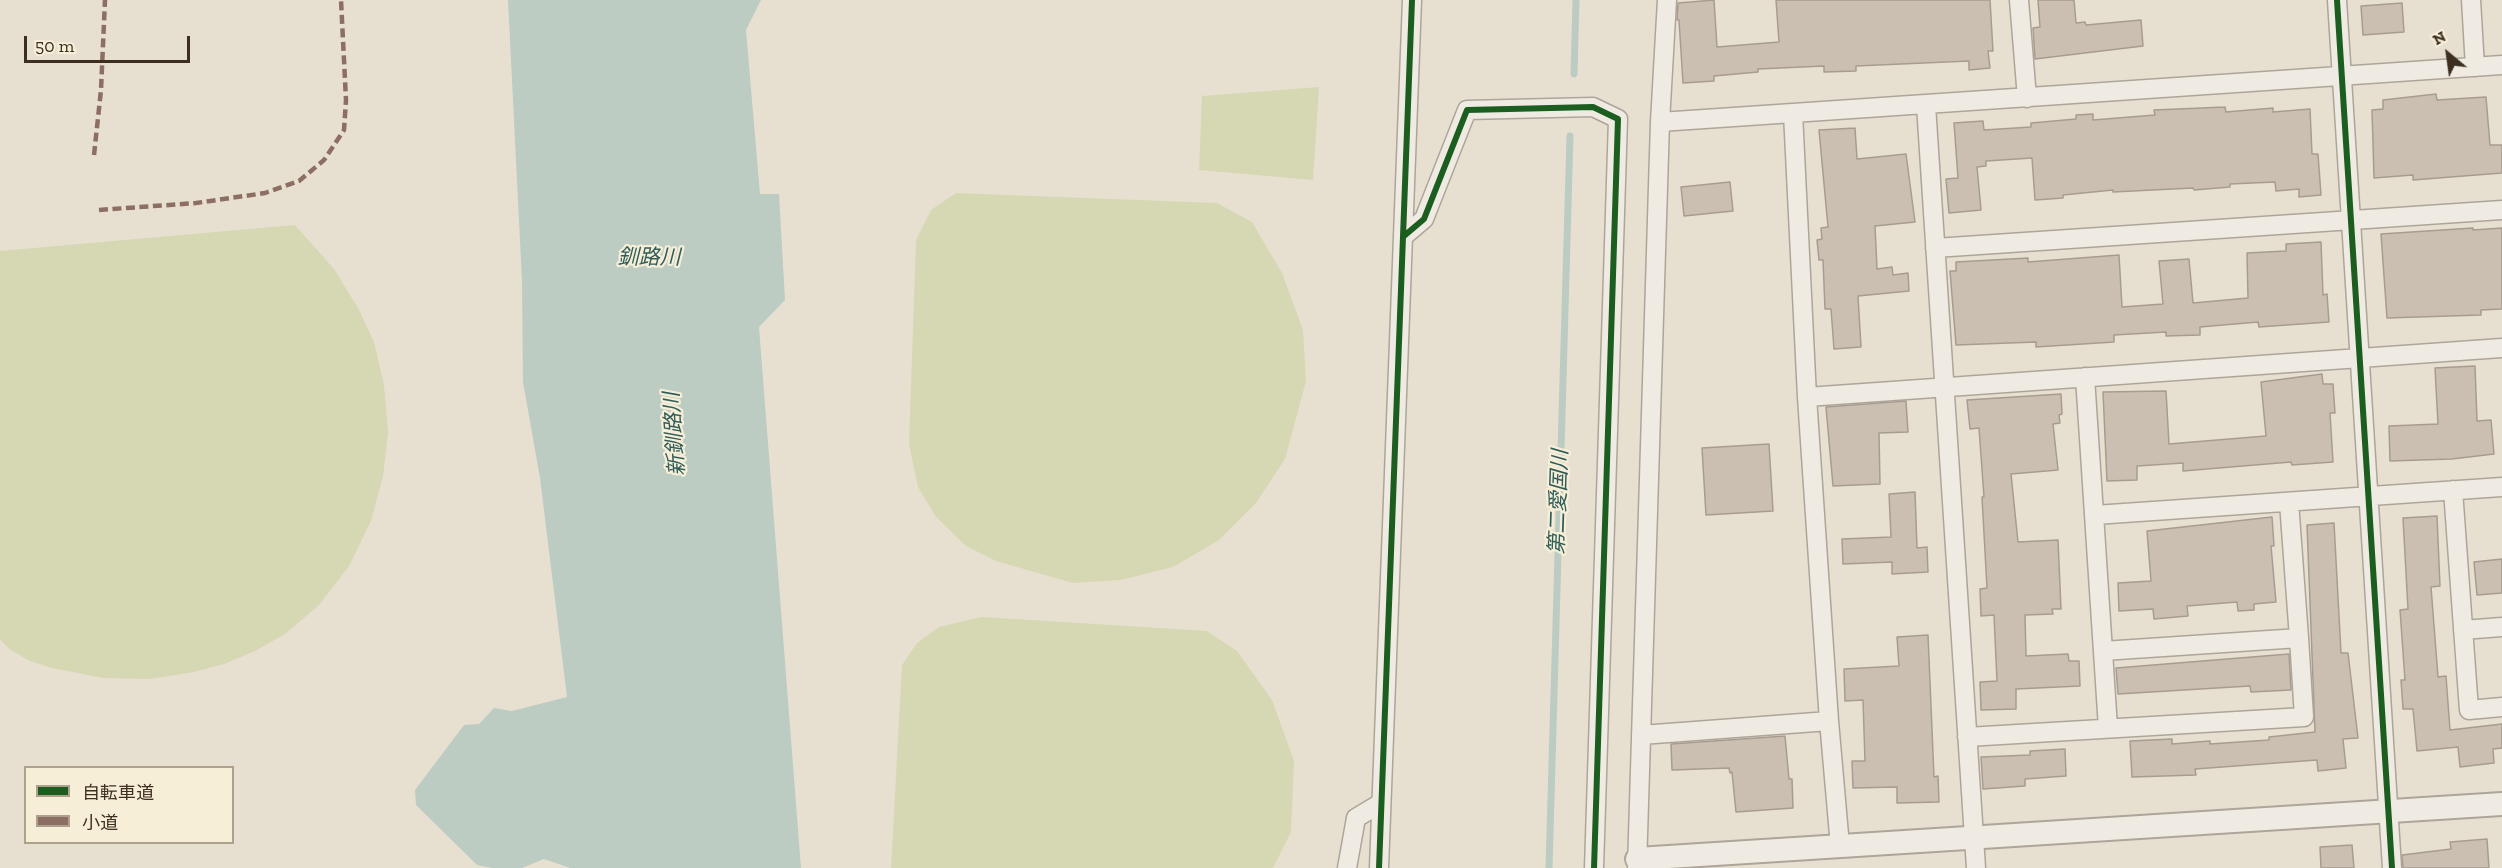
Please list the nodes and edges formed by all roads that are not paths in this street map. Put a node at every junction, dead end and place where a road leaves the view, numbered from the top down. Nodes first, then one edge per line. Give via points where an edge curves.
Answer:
1 (1412, 0) edge
2 (1667, 0) edge
3 (2019, 0) edge
4 (2337, 0) edge
5 (2471, 0) edge
6 (2502, 65) edge
7 (2475, 67) junction
8 (2341, 77) junction
9 (2027, 98) junction
10 (1926, 105) junction
11 (1792, 113) junction
12 (1660, 122) junction
13 (2502, 210) edge
14 (2351, 218) junction
15 (1404, 236) junction
16 (1935, 248) junction
17 (2502, 348) edge
18 (2360, 358) junction
19 (2085, 377) junction
20 (1944, 386) junction
21 (1807, 397) junction
22 (2502, 487) edge
23 (2453, 490) junction
24 (2369, 496) junction
25 (2289, 502) junction
26 (2095, 515) junction
27 (2502, 627) edge
28 (2463, 630) junction
29 (2299, 638) junction
30 (2103, 651) junction
31 (2502, 707) edge
32 (1829, 721) junction
33 (2108, 728) junction
34 (1641, 735) junction
35 (1967, 737) junction
36 (1381, 803) junction
37 (2502, 804) edge
38 (2389, 811) junction
39 (1974, 837) junction
40 (1840, 846) junction
41 (1637, 863) edge
42 (1347, 868) edge
43 (1379, 868) edge
44 (1594, 868) edge
45 (1976, 868) edge
46 (2392, 868) edge

1 - 15 street
2 - 12 street
3 - 9 street
4 - 8 street
5 - 7 street
6 - 7 street
7 - 8 street
8 - 9 street
8 - 14 street
9 - 10 street
10 - 11 street
10 - 16 street
11 - 12 street
11 - 21 street
12 - 34 street
13 - 14 street
14 - 16 street
14 - 18 street
15 - 36 street
15 - 44 street via 1424,219 1467,110 1593,107 1618,119
16 - 20 street
17 - 18 street
18 - 19 street
18 - 24 street
19 - 20 street
19 - 26 street
20 - 21 street
20 - 35 street
21 - 32 street
22 - 23 street
23 - 24 street
23 - 28 street
24 - 25 street
24 - 38 street
25 - 26 street
25 - 29 street
26 - 30 street
27 - 28 street
28 - 31 street via 2469,710
29 - 30 street
29 - 33 street via 2304,717
30 - 33 street
32 - 34 street
32 - 40 street
33 - 35 street
34 - 41 street
35 - 39 street
36 - 42 street via 1356,818
36 - 43 street
37 - 38 street
38 - 39 street
38 - 46 street
39 - 40 street
39 - 45 street
40 - 41 street

